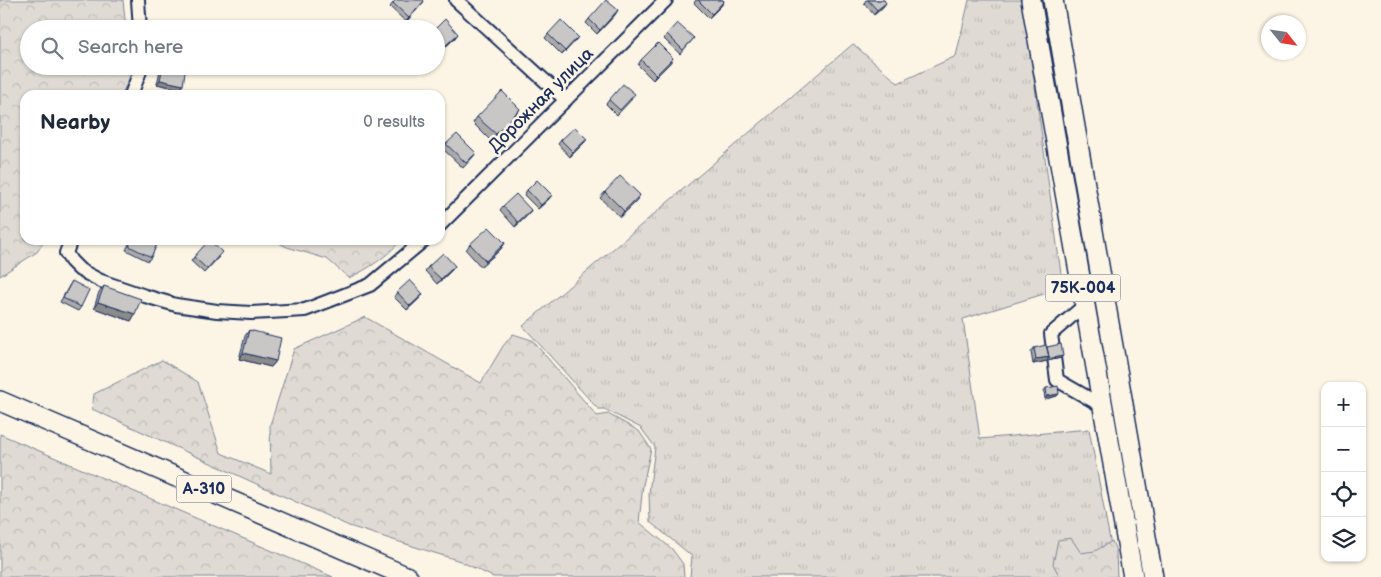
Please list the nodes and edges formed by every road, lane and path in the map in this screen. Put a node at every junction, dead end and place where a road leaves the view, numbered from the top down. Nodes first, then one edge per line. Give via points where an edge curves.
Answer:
1 (138, 0) edge
2 (456, 0) edge
3 (666, 0) edge
4 (1031, 0) edge
5 (1053, 0) edge
6 (139, 20) edge
7 (139, 75) edge
8 (133, 90) edge
9 (566, 100) junction
10 (445, 220) edge
11 (69, 245) edge
12 (418, 245) edge
13 (1086, 304) junction
14 (0, 401) edge
15 (1104, 407) junction
16 (408, 577) edge
17 (1134, 577) edge
18 (1153, 577) edge

1 - 6 street
2 - 9 street
3 - 9 street, Дорожная улица
4 - 13 highway, 75К-004
5 - 18 highway, 75К-004
7 - 8 street
9 - 10 street, Дорожная улица
11 - 12 street via 66,253 71,261 101,281 176,305 251,313 305,310 370,285
13 - 15 highway, 75К-004
13 - 15 street via 1051,334 1057,380
14 - 16 highway, А-310
15 - 17 highway, 75К-004

